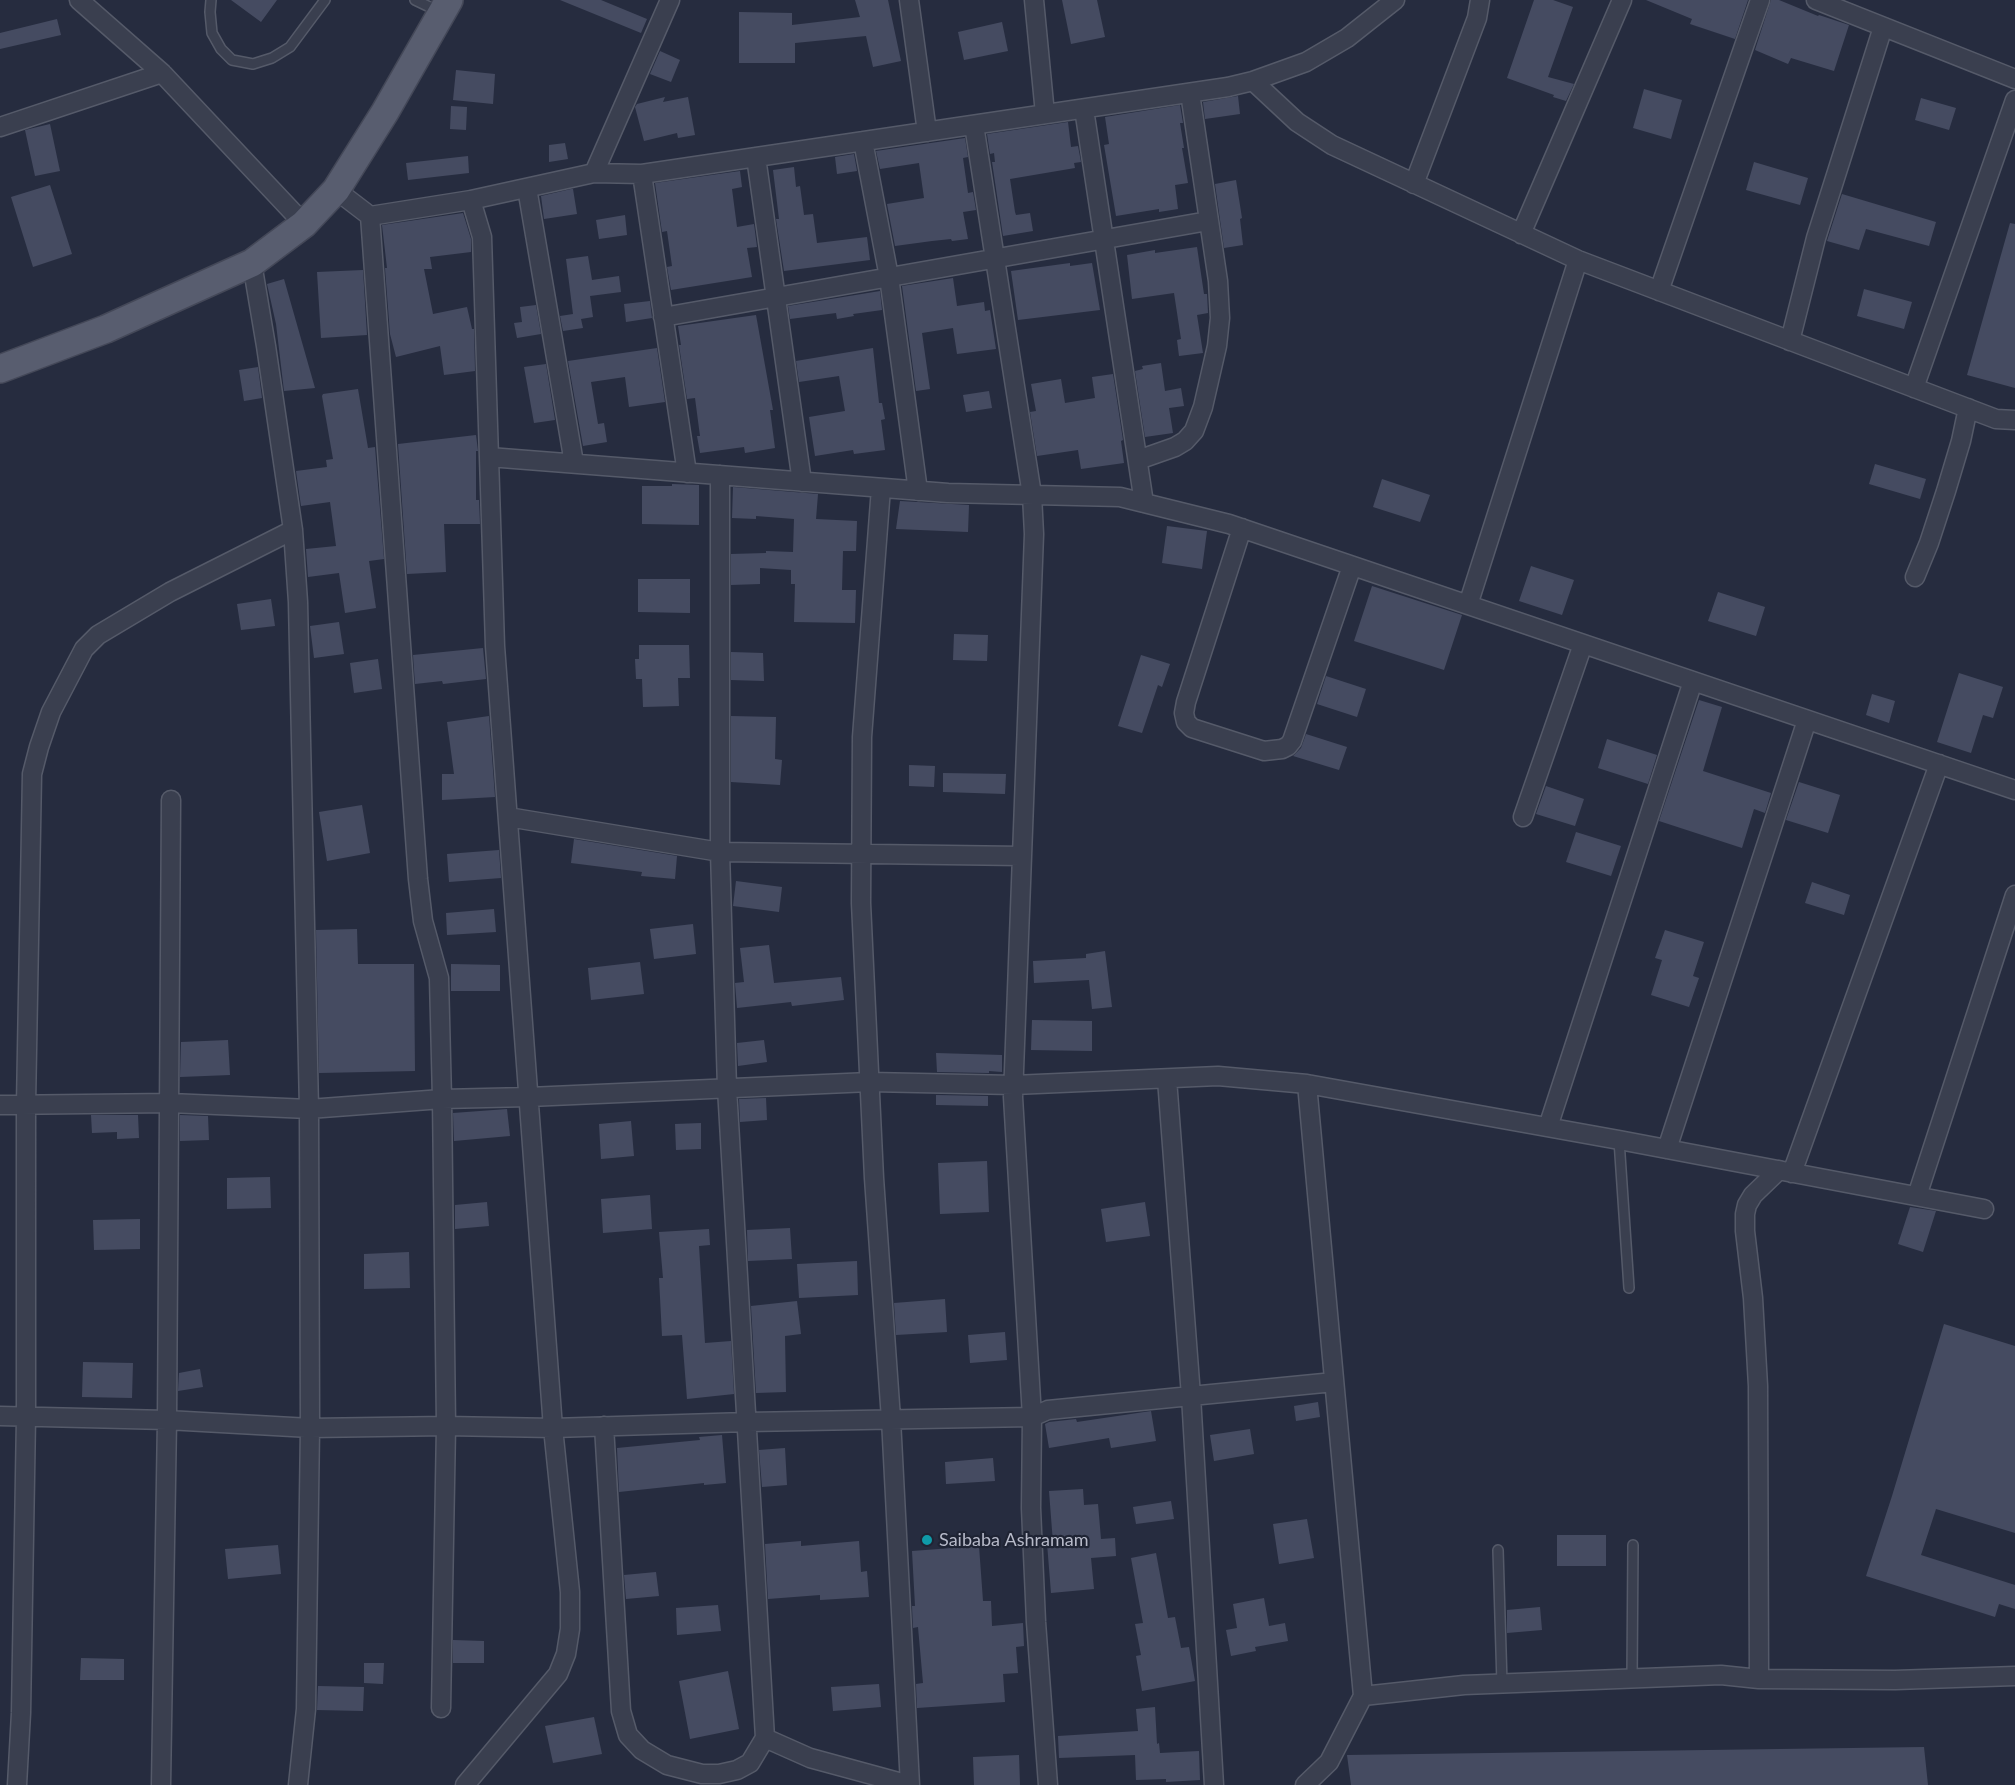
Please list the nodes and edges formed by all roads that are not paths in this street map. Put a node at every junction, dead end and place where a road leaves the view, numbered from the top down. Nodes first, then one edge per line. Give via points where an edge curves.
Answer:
1 (79, 0) edge
2 (211, 0) edge
3 (325, 0) edge
4 (415, 0) edge
5 (670, 0) edge
6 (909, 0) edge
7 (1034, 0) edge
8 (1395, 0) edge
9 (1480, 0) edge
10 (1622, 0) edge
11 (1760, 0) edge
12 (1816, 0) edge
13 (445, 6) edge
14 (1883, 27) junction
15 (162, 73) junction
16 (2015, 79) edge
17 (1253, 81) junction
18 (1190, 93) junction
19 (2015, 100) edge
20 (1084, 109) junction
21 (1045, 114) junction
22 (974, 125) junction
23 (0, 128) edge
24 (927, 132) junction
25 (863, 141) junction
26 (756, 157) junction
27 (594, 173) junction
28 (642, 174) junction
29 (1414, 184) junction
30 (527, 188) junction
31 (336, 190) junction
32 (471, 200) junction
33 (370, 216) junction
34 (1208, 221) junction
35 (304, 224) junction
36 (1521, 234) junction
37 (1105, 240) junction
38 (995, 259) junction
39 (1578, 260) junction
40 (252, 263) junction
41 (889, 277) junction
42 (1659, 291) junction
43 (775, 297) junction
44 (663, 317) junction
45 (1790, 341) junction
46 (0, 369) edge
47 (1914, 388) junction
48 (1968, 408) junction
49 (2015, 420) edge
50 (489, 457) junction
51 (1138, 460) junction
52 (574, 464) junction
53 (687, 473) junction
54 (720, 475) junction
55 (802, 482) junction
56 (881, 488) junction
57 (918, 491) junction
58 (1032, 495) junction
59 (1144, 503) junction
60 (1242, 528) junction
61 (293, 530) junction
62 (1352, 566) junction
63 (1915, 577) dead end
64 (1468, 605) junction
65 (1583, 644) junction
66 (1693, 681) junction
67 (1807, 720) junction
68 (1939, 764) junction
69 (2015, 790) edge
70 (171, 800) dead end
71 (1523, 817) dead end
72 (508, 818) junction
73 (720, 852) junction
74 (861, 854) junction
75 (1022, 856) junction
76 (2015, 896) edge
77 (1167, 1079) junction
78 (870, 1082) junction
79 (1307, 1084) junction
80 (1014, 1085) junction
81 (727, 1088) junction
82 (529, 1097) junction
83 (442, 1099) junction
84 (170, 1103) junction
85 (0, 1105) edge
86 (26, 1105) junction
87 (309, 1109) junction
88 (1548, 1127) junction
89 (1619, 1140) junction
90 (1667, 1149) junction
91 (1785, 1172) junction
92 (1917, 1197) junction
93 (1984, 1209) dead end
94 (1629, 1288) dead end
95 (1334, 1382) junction
96 (1191, 1396) junction
97 (0, 1416) edge
98 (26, 1417) junction
99 (1032, 1417) junction
100 (891, 1419) junction
101 (167, 1420) junction
102 (747, 1422) junction
103 (446, 1426) junction
104 (604, 1426) junction
105 (310, 1428) junction
106 (553, 1428) junction
107 (1633, 1545) dead end
108 (1498, 1550) dead end
109 (2015, 1676) edge
110 (1632, 1679) junction
111 (1759, 1679) junction
112 (1502, 1684) junction
113 (1363, 1696) junction
114 (441, 1708) dead end
115 (765, 1738) junction
116 (17, 1785) edge
117 (161, 1785) edge
118 (298, 1785) edge
119 (465, 1785) edge
120 (910, 1785) edge
121 (1048, 1785) edge
122 (1215, 1785) edge
123 (1305, 1785) edge

1 - 15 street
2 - 3 lane via 213,33 221,49 232,60 253,64 290,47
4 - 13 lane
5 - 27 street
6 - 24 street
7 - 21 street
8 - 17 street via 1347,38 1306,62
9 - 29 street via 1477,18
10 - 36 street
11 - 42 street
12 - 14 street
13 - 31 main road
14 - 16 street
14 - 45 street via 1816,238
15 - 23 street
15 - 35 street
17 - 18 street
17 - 29 street via 1297,122 1332,145
18 - 20 street
18 - 34 street
19 - 47 street
20 - 21 street
20 - 37 street
21 - 22 street
22 - 24 street
22 - 38 street
24 - 25 street
25 - 26 street
25 - 41 street
26 - 28 street
26 - 43 street
27 - 28 street
27 - 30 street
28 - 44 street
29 - 36 street
30 - 32 street
30 - 52 street
31 - 33 street
31 - 35 main road
32 - 33 street
32 - 50 street via 482,237
33 - 83 street via 418,879 423,921 438,978
34 - 37 street
34 - 51 street via 1220,318 1203,407 1185,441
35 - 40 main road
36 - 39 street
37 - 38 street
37 - 51 street
38 - 41 street
38 - 58 street
39 - 42 street
39 - 64 street
40 - 46 main road via 106,329
40 - 61 street
41 - 43 street
41 - 57 street
42 - 45 street
43 - 44 street
43 - 55 street
44 - 53 street
45 - 47 street
47 - 48 street
48 - 49 street via 1996,419
48 - 63 street via 1946,491
50 - 52 street
50 - 72 street via 495,646
51 - 59 street
52 - 53 street
53 - 54 street
54 - 55 street
54 - 73 street
55 - 56 street
56 - 57 street
56 - 74 street via 862,737
57 - 58 street
58 - 59 street via 1120,497
58 - 75 street via 1034,534
59 - 60 street
60 - 62 street
60 - 62 street via 1186,702 1186,722 1192,728 1264,751 1288,746
61 - 86 street via 170,592 98,635 84,649 51,712 32,774
61 - 87 street via 298,602
62 - 64 street
64 - 65 street
65 - 66 street
65 - 71 street
66 - 67 street
66 - 88 street
67 - 68 street
67 - 90 street
68 - 69 street
68 - 91 street
70 - 84 street
72 - 73 street
72 - 82 street
73 - 74 street
73 - 81 street
74 - 75 street
74 - 78 street
75 - 80 street
76 - 92 street
77 - 79 street via 1218,1076
77 - 80 street
77 - 96 street
78 - 80 street
78 - 81 street
78 - 100 street
79 - 88 street
79 - 95 street
80 - 99 street
81 - 82 street
81 - 102 street
82 - 83 street
82 - 106 street
83 - 87 street
83 - 103 street
84 - 86 street
84 - 87 street
84 - 101 street
85 - 86 street
86 - 98 street
87 - 105 street
88 - 89 street
89 - 90 street
89 - 94 lane
90 - 91 street
91 - 92 street
91 - 111 street via 1753,1195 1745,1214 1758,1386
92 - 93 street
95 - 96 street
95 - 113 street
96 - 99 street via 1048,1410
96 - 122 street
97 - 98 street
98 - 101 street
98 - 116 street
99 - 100 street
99 - 121 street via 1031,1508
100 - 102 street
100 - 120 street
101 - 105 street
101 - 117 street
102 - 104 street
102 - 115 street
103 - 105 street
103 - 106 street
103 - 114 street
104 - 106 street
104 - 115 street via 621,1711 628,1734 642,1749 667,1765 702,1774 737,1770 750,1763
105 - 118 street via 306,1708
106 - 119 street via 570,1592 566,1654 558,1674
107 - 110 lane
108 - 112 lane
109 - 111 street
110 - 111 street via 1721,1675
110 - 112 street
112 - 113 street
113 - 123 street via 1329,1762
115 - 120 street via 810,1758

